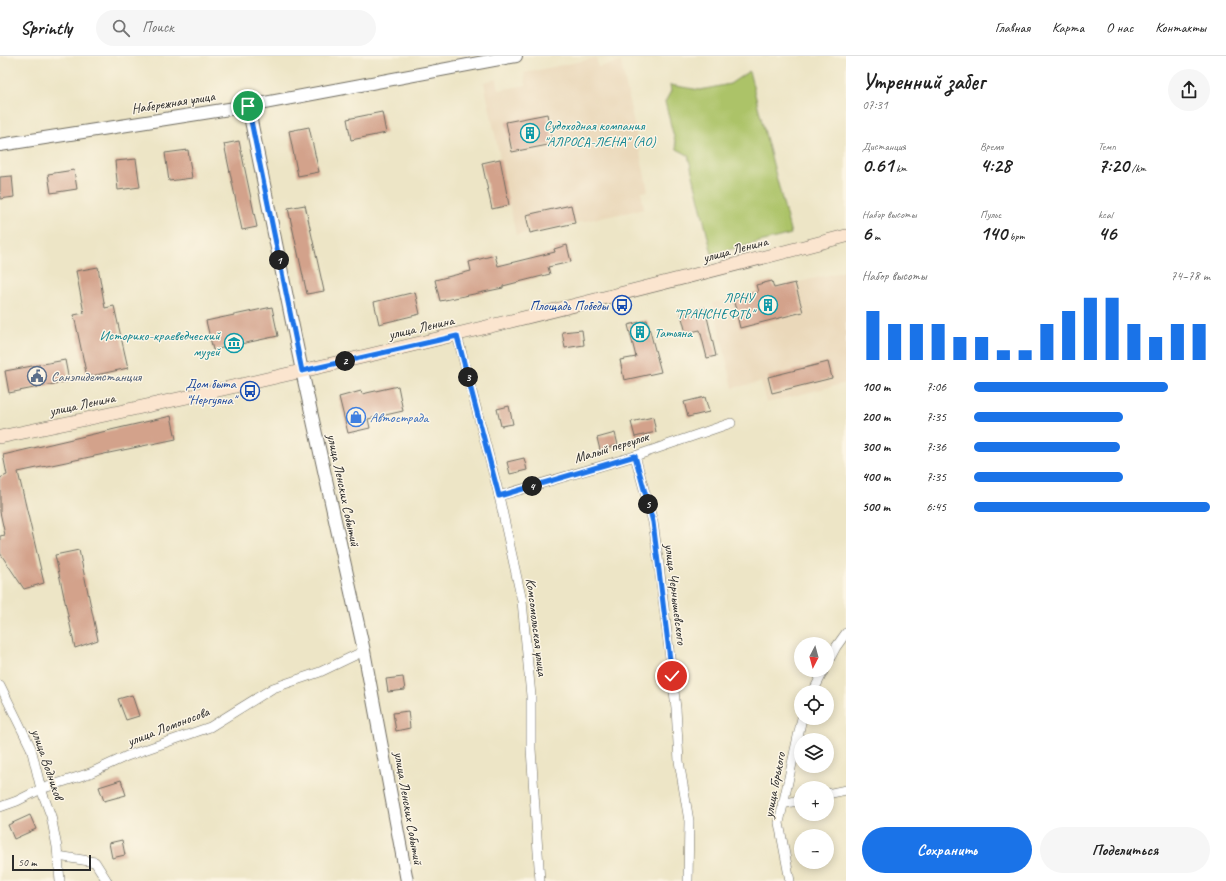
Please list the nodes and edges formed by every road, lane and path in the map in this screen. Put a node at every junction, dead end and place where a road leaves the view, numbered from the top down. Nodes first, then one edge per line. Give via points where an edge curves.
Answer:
1 (516, 56) edge
2 (248, 106) junction
3 (0, 145) edge
4 (846, 236) edge
5 (457, 336) junction
6 (302, 371) junction
7 (731, 423) dead end
8 (0, 437) edge
9 (635, 456) junction
10 (499, 496) junction
11 (846, 633) edge
12 (364, 651) junction
13 (834, 651) edge
14 (0, 685) edge
15 (800, 725) edge
16 (41, 788) junction
17 (846, 790) edge
18 (834, 793) edge
19 (794, 801) edge
20 (782, 804) junction
21 (0, 807) edge
22 (58, 856) junction
23 (60, 881) edge
24 (107, 881) edge
25 (407, 881) edge
26 (540, 881) edge
27 (688, 881) edge
28 (790, 881) edge

1 - 2 street, Набережная улица
2 - 3 street, Набережная улица
2 - 6 street, улица Ленских Событий
4 - 5 main road, улица Ленина
5 - 6 main road, улица Ленина
5 - 10 street, Комсомольская улица
6 - 8 main road, улица Ленина
6 - 12 street, улица Ленских Событий
7 - 9 street, Малый переулок
9 - 10 street, Малый переулок
9 - 27 street, улица Чернышевского via 653,522 659,565 676,708 679,761 689,821
10 - 26 street, Комсомольская улица via 522,601 531,696 531,749
11 - 13 street
12 - 16 street, улица Ломоносова via 320,672 273,688 210,727 127,756 90,773
12 - 25 street, улица Ленских Событий
14 - 16 street, улица Водников via 31,748
15 - 20 street, улица Горького
16 - 21 street, улица Ломоносова
16 - 22 street, улица Водников via 51,816
17 - 18 street
19 - 20 street
20 - 28 street, улица Горького via 779,823
22 - 23 street, улица Водников
22 - 24 street via 95,862

